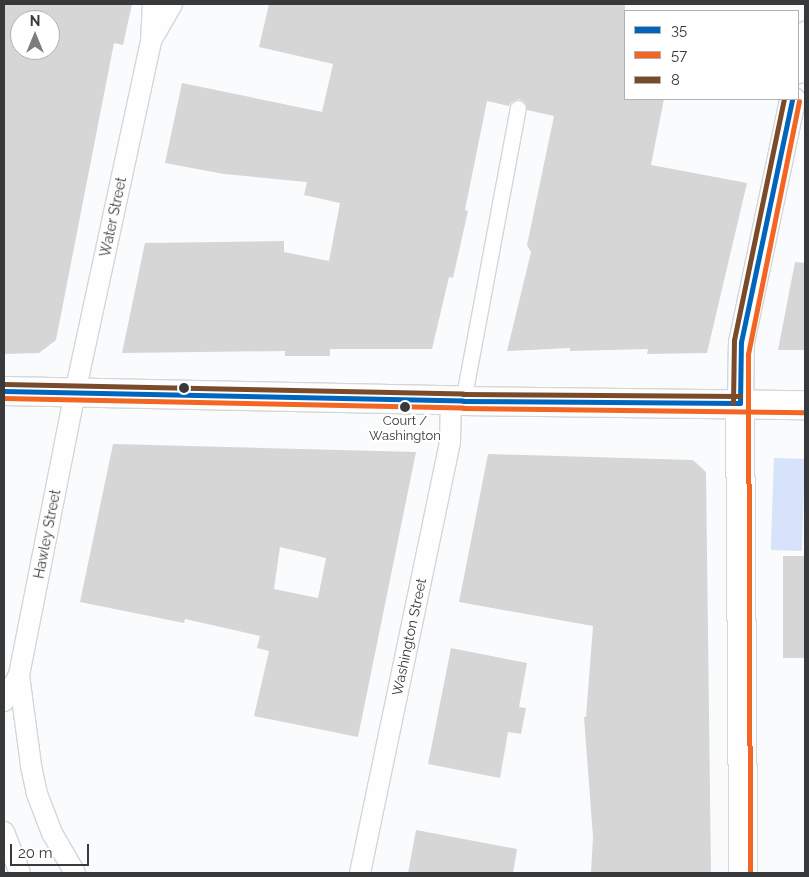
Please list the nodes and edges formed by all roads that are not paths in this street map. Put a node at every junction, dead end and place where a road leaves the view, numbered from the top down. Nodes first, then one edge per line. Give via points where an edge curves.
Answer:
1 (153, 4) edge
2 (172, 4) edge
3 (805, 34) edge
4 (151, 41) junction
5 (799, 65) edge
6 (792, 100) edge
7 (518, 108) dead end
8 (4, 392) edge
9 (75, 393) junction
10 (457, 401) junction
11 (740, 404) junction
12 (805, 405) edge
13 (19, 675) junction
14 (4, 701) edge
15 (4, 832) edge
16 (20, 873) edge
17 (75, 873) edge
18 (360, 873) edge
19 (743, 873) edge

1 - 4 street, Water Street
2 - 4 street, Water Street
3 - 5 street
4 - 9 street, Water Street
6 - 11 street via 741,342
7 - 10 street
8 - 9 main road
9 - 10 main road
9 - 13 street, Hawley Street
10 - 11 main road
10 - 18 street, Washington Street
11 - 12 main road
11 - 19 main road
13 - 14 street, Hawley Street
13 - 17 street, Hawley Street via 37,794 52,833
15 - 16 street

